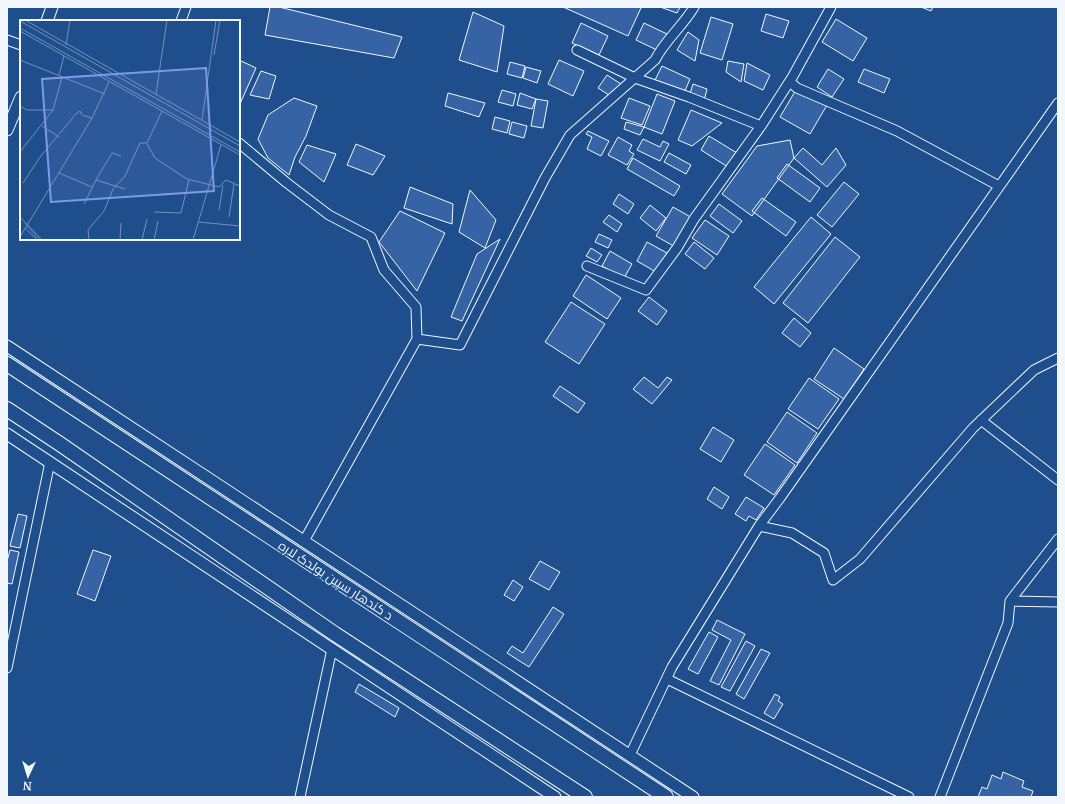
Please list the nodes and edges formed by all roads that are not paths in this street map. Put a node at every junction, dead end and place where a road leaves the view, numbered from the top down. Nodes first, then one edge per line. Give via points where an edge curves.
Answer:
1 (52, 7) edge
2 (186, 7) edge
3 (694, 7) edge
4 (830, 7) edge
5 (47, 20) edge
6 (181, 20) edge
7 (7, 40) edge
8 (20, 45) edge
9 (577, 50) dead end
10 (635, 78) junction
11 (790, 82) junction
12 (20, 99) edge
13 (1058, 102) edge
14 (761, 126) junction
15 (7, 130) edge
16 (240, 144) edge
17 (999, 186) junction
18 (587, 266) dead end
19 (417, 339) junction
20 (7, 346) edge
21 (1058, 358) edge
22 (7, 364) edge
23 (7, 409) edge
24 (981, 420) junction
25 (7, 434) edge
26 (50, 462) junction
27 (1058, 480) edge
28 (759, 526) junction
29 (1058, 539) edge
30 (304, 541) junction
31 (1010, 601) junction
32 (1058, 602) edge
33 (332, 649) junction
34 (7, 668) edge
35 (667, 678) junction
36 (630, 756) junction
37 (300, 797) edge
38 (555, 797) edge
39 (585, 797) edge
40 (666, 797) edge
41 (693, 797) edge
42 (909, 797) edge
43 (940, 797) edge

1 - 5 street
2 - 6 street
3 - 10 street via 655,60
4 - 11 street
7 - 8 street
9 - 10 street
10 - 14 street
10 - 19 street via 570,135 545,178 460,345
11 - 14 street
11 - 17 street via 797,88 897,131
12 - 15 street
13 - 17 street
14 - 18 street via 646,290
16 - 19 street via 330,216 371,237 384,270 416,307
17 - 28 street
19 - 30 street
20 - 30 street
21 - 24 street via 1034,370
22 - 40 highway, د کندهار سپین بولدک لاره
23 - 39 highway via 335,634
24 - 27 street
24 - 28 street via 860,560 833,580 824,553 792,533
25 - 26 street
26 - 33 street
26 - 34 street
28 - 35 street
29 - 31 street
30 - 36 street
31 - 32 street
31 - 43 street via 1008,623
33 - 37 street
33 - 38 street
35 - 36 street
35 - 42 street
36 - 41 street

